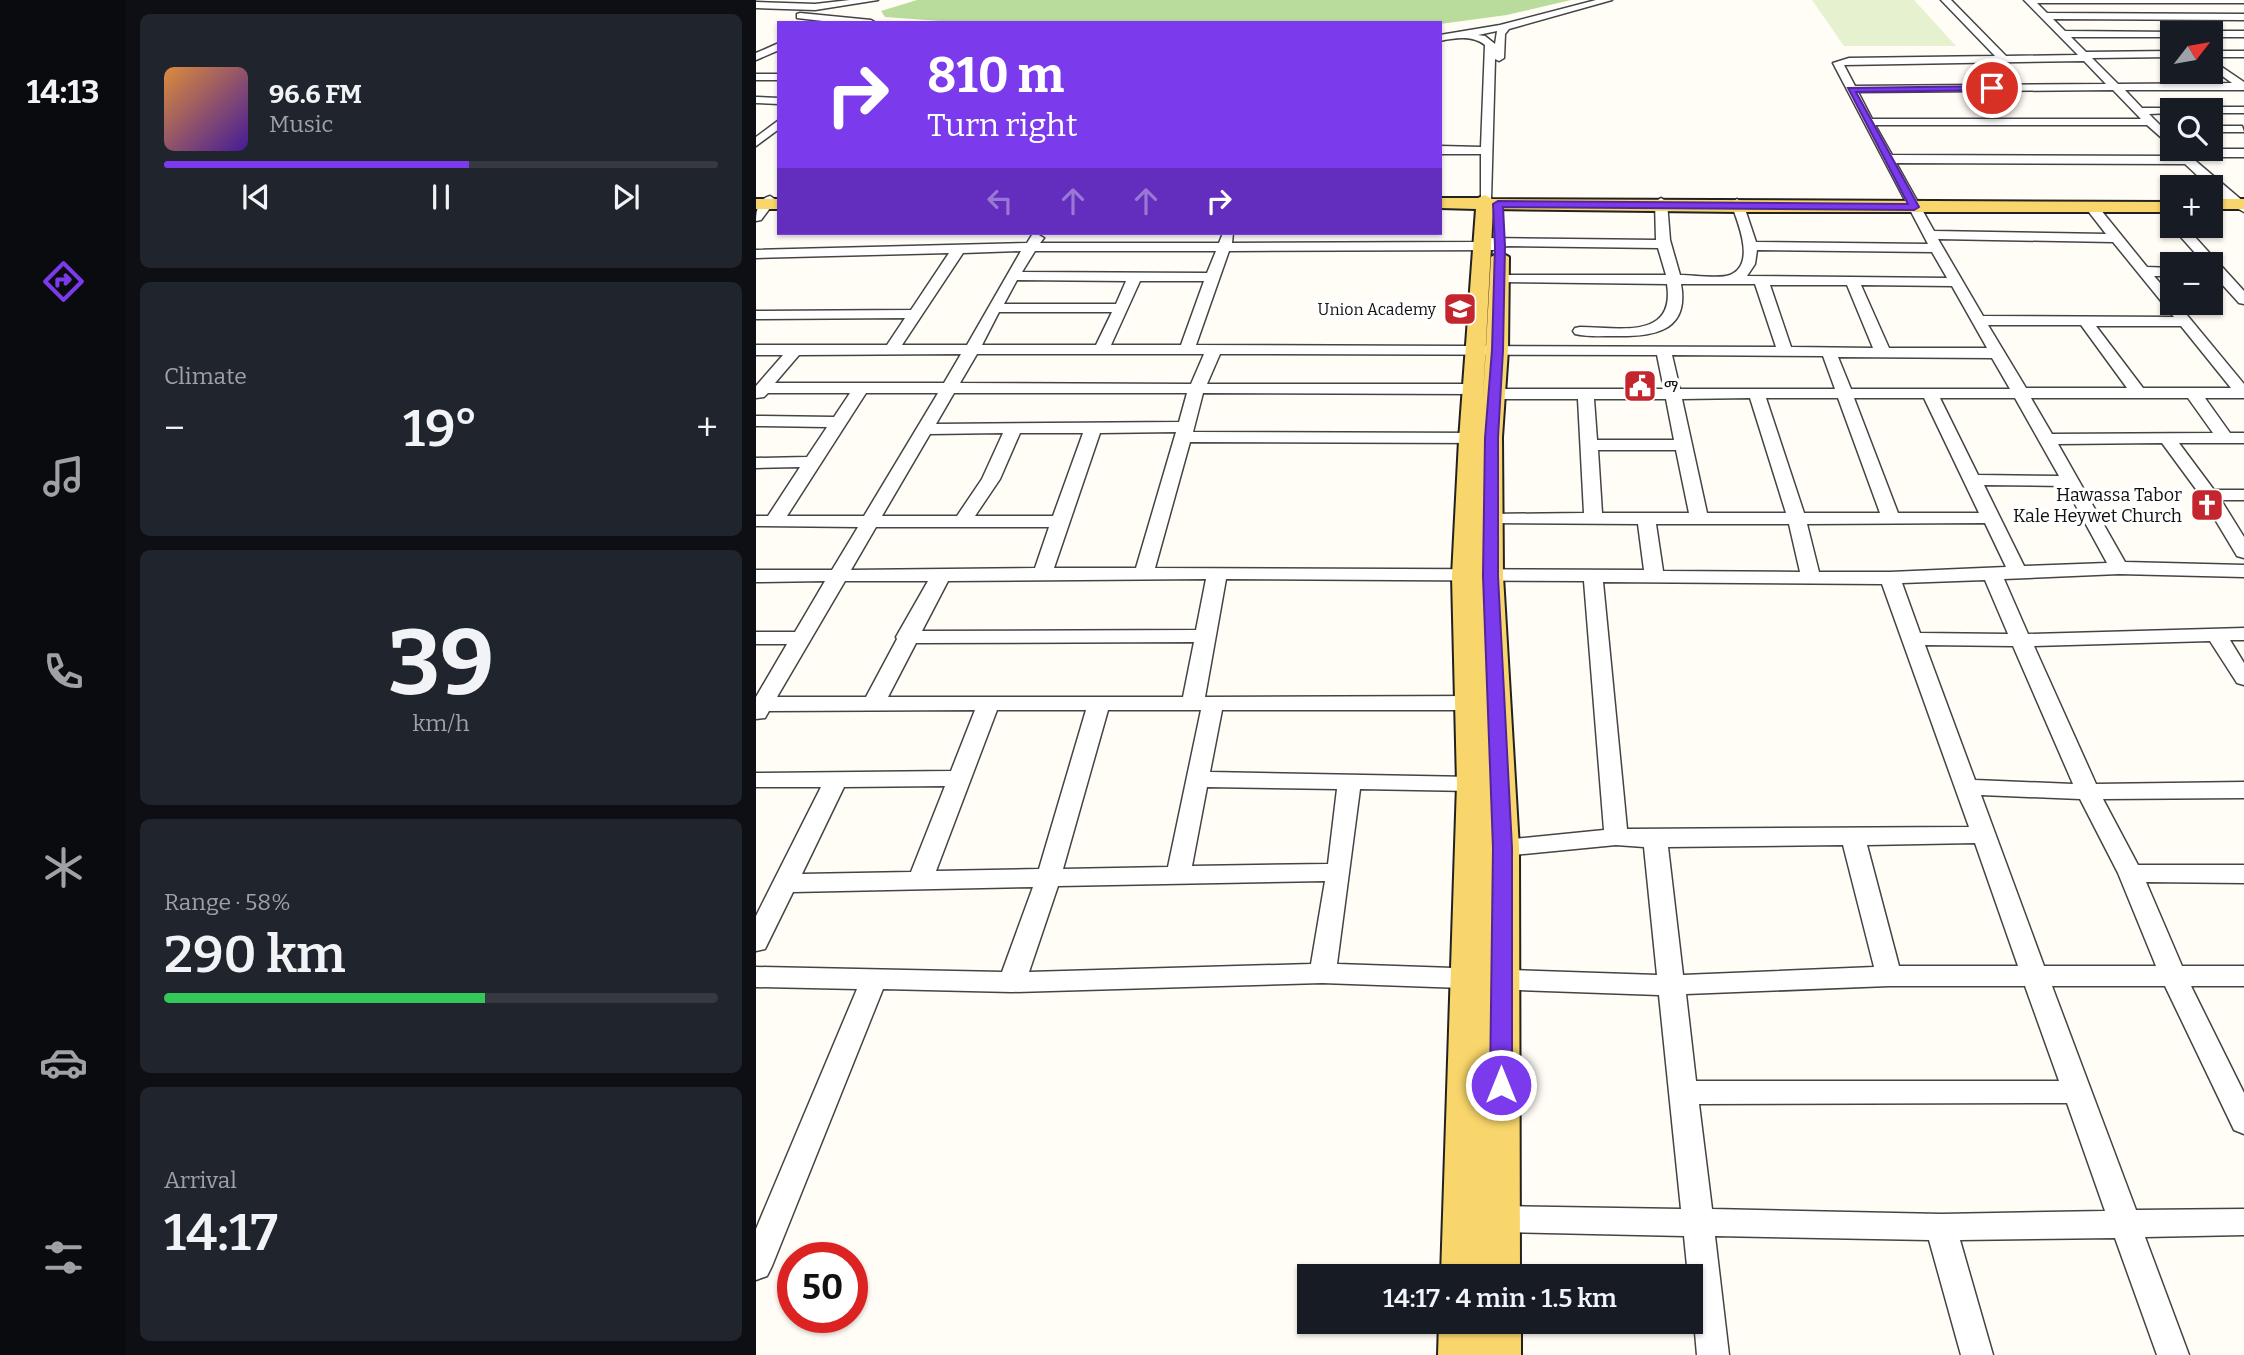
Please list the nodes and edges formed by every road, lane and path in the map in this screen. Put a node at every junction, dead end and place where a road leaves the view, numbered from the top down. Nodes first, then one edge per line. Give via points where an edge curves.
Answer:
1 (873, 0) edge
2 (1595, 0) edge
3 (1606, 0) edge
4 (1946, 0) edge
5 (2029, 0) edge
6 (2085, 0) edge
7 (2244, 0) edge
8 (2153, 1) edge
9 (756, 9) edge
10 (2044, 16) junction
11 (781, 17) dead end
12 (2175, 17) junction
13 (2244, 17) edge
14 (793, 19) dead end
15 (814, 21) edge
16 (855, 21) edge
17 (2180, 21) edge
18 (1506, 26) junction
19 (2061, 34) junction
20 (2160, 34) edge
21 (2223, 34) edge
22 (2244, 34) edge
23 (1460, 35) junction
24 (1442, 36) edge
25 (1442, 36) edge
26 (756, 42) edge
27 (777, 46) edge
28 (777, 46) edge
29 (2148, 54) junction
30 (2160, 54) edge
31 (2223, 54) edge
32 (2244, 54) edge
33 (1494, 55) junction
34 (2085, 56) junction
35 (756, 57) edge
36 (1945, 59) junction
37 (2003, 59) junction
38 (2160, 64) edge
39 (2223, 72) edge
40 (2226, 74) junction
41 (756, 77) edge
42 (777, 77) edge
43 (2244, 86) edge
44 (2116, 88) junction
45 (2184, 88) junction
46 (1851, 89) junction
47 (1970, 92) junction
48 (756, 100) edge
49 (777, 100) edge
50 (2160, 110) edge
51 (2223, 110) edge
52 (2244, 110) edge
53 (2140, 111) junction
54 (2223, 115) edge
55 (1869, 122) junction
56 (777, 125) edge
57 (2154, 125) junction
58 (2160, 126) edge
59 (2223, 129) edge
60 (2243, 130) edge
61 (2160, 131) edge
62 (756, 143) edge
63 (1442, 150) edge
64 (1487, 151) junction
65 (2160, 152) edge
66 (2223, 152) edge
67 (2244, 153) edge
68 (1889, 159) junction
69 (2190, 161) edge
70 (1442, 201) edge
71 (1492, 202) junction
72 (1661, 204) junction
73 (1738, 205) junction
74 (1913, 205) junction
75 (2239, 206) edge
76 (2091, 207) junction
77 (2160, 209) edge
78 (2160, 209) edge
79 (2187, 238) edge
80 (2116, 239) junction
81 (1036, 240) edge
82 (1227, 240) edge
83 (1935, 241) junction
84 (1491, 244) junction
85 (1664, 244) junction
86 (1751, 246) junction
87 (959, 248) junction
88 (2198, 252) edge
89 (756, 254) edge
90 (2143, 271) junction
91 (2160, 272) edge
92 (2223, 272) edge
93 (2244, 272) edge
94 (1012, 276) junction
95 (1135, 277) junction
96 (1213, 277) junction
97 (1499, 278) junction
98 (1674, 278) junction
99 (1734, 279) junction
100 (1761, 280) junction
101 (2223, 280) edge
102 (1852, 281) junction
103 (1957, 282) junction
104 (2244, 300) edge
105 (994, 308) junction
106 (1121, 308) junction
107 (914, 314) junction
108 (756, 315) edge
109 (1978, 320) junction
110 (2085, 321) junction
111 (2184, 322) junction
112 (1580, 331) dead end
113 (891, 349) junction
114 (972, 349) junction
115 (1102, 349) junction
116 (1186, 349) junction
117 (1214, 349) junction
118 (1487, 349) junction
119 (756, 350) edge
120 (795, 350) junction
121 (1664, 352) junction
122 (1785, 352) junction
123 (1829, 352) junction
124 (1883, 352) junction
125 (1996, 353) junction
126 (861, 388) junction
127 (949, 388) junction
128 (1197, 388) junction
129 (1484, 392) junction
130 (760, 393) edge
131 (2019, 393) junction
132 (2193, 393) junction
133 (2243, 393) edge
134 (1586, 394) junction
135 (1672, 394) junction
136 (1757, 394) junction
137 (1843, 394) junction
138 (1930, 394) junction
139 (2140, 394) junction
140 (756, 421) edge
141 (838, 422) junction
142 (1014, 428) junction
143 (1093, 428) junction
144 (924, 429) junction
145 (1184, 432) junction
146 (2244, 438) edge
147 (1480, 439) junction
148 (2047, 439) junction
149 (2167, 439) junction
150 (2226, 439) junction
151 (1589, 445) junction
152 (1683, 445) junction
153 (812, 462) junction
154 (756, 463) edge
155 (1971, 480) junction
156 (2072, 481) junction
157 (2208, 495) junction
158 (2244, 495) edge
159 (1989, 518) junction
160 (1490, 519) junction
161 (1593, 519) junction
162 (1646, 519) junction
163 (1699, 519) junction
164 (1797, 519) junction
165 (1891, 519) junction
166 (871, 520) junction
167 (765, 521) edge
168 (963, 521) junction
169 (1062, 522) junction
170 (2244, 552) edge
171 (2119, 568) junction
172 (2244, 571) edge
173 (1991, 572) junction
174 (1217, 573) junction
175 (2018, 573) junction
176 (1144, 574) junction
177 (941, 575) junction
178 (1042, 575) junction
179 (756, 576) edge
180 (838, 576) junction
181 (1478, 576) junction
182 (1594, 576) junction
183 (1655, 578) junction
184 (1811, 578) junction
185 (1890, 578) junction
186 (2244, 634) edge
187 (2216, 635) junction
188 (1207, 636) junction
189 (906, 637) junction
190 (756, 638) edge
191 (800, 638) junction
192 (1914, 639) junction
193 (2023, 640) junction
194 (2244, 679) edge
195 (1203, 702) junction
196 (989, 703) junction
197 (1099, 703) junction
198 (1483, 703) junction
199 (873, 705) junction
200 (758, 707) edge
201 (959, 778) junction
202 (756, 779) edge
203 (836, 779) junction
204 (1199, 779) junction
205 (1350, 780) junction
206 (1472, 784) junction
207 (1967, 787) junction
208 (2244, 790) edge
209 (2088, 792) junction
210 (1983, 835) junction
211 (1616, 837) junction
212 (1853, 838) junction
213 (1655, 839) junction
214 (1503, 848) junction
215 (1339, 872) junction
216 (2130, 873) junction
217 (2244, 874) edge
218 (1049, 876) junction
219 (1178, 876) junction
220 (920, 880) junction
221 (785, 883) junction
222 (756, 942) edge
223 (1322, 973) junction
224 (1889, 976) junction
225 (2173, 976) junction
226 (2244, 976) edge
227 (756, 977) edge
228 (1468, 977) junction
229 (1502, 977) junction
230 (2036, 977) junction
231 (873, 981) junction
232 (1012, 982) junction
233 (1671, 985) junction
234 (2237, 1091) edge
235 (2076, 1092) junction
236 (1684, 1093) junction
237 (2244, 1122) edge
238 (1500, 1219) junction
239 (2125, 1222) junction
240 (1698, 1223) junction
241 (2244, 1223) edge
242 (1941, 1227) junction
243 (757, 1260) edge
244 (1462, 1264) edge
245 (1500, 1264) edge
246 (1461, 1334) edge
247 (1499, 1334) edge
248 (1460, 1355) edge
249 (1499, 1355) edge
250 (1713, 1355) edge
251 (1977, 1355) edge
252 (2173, 1355) edge

1 - 9 street
2 - 24 street
3 - 18 street
4 - 37 street
5 - 6 street
5 - 10 street
6 - 8 street
7 - 8 street
8 - 12 street
9 - 11 street
9 - 16 street
10 - 12 street
10 - 19 street
12 - 13 street
12 - 17 street
14 - 15 street
18 - 23 street
18 - 33 street
19 - 20 street
19 - 34 street
21 - 22 street
23 - 25 street
23 - 33 street via 1487,40
26 - 27 street
28 - 35 street
29 - 30 street
29 - 34 street
29 - 38 street
31 - 32 street
33 - 64 street
33 - 71 street
34 - 37 street
34 - 44 street
36 - 37 street
36 - 46 street via 1839,62
36 - 47 street
39 - 40 street
40 - 43 street
40 - 45 street via 2172,75
41 - 42 street
43 - 45 street
44 - 45 street
44 - 47 street
44 - 53 street
46 - 47 street
46 - 55 street
48 - 49 street
50 - 53 street
51 - 52 street
53 - 57 street
54 - 60 street
55 - 57 street via 1989,118
55 - 68 street
56 - 62 street
57 - 58 street
57 - 61 street
59 - 60 street
63 - 64 street
64 - 71 street
65 - 68 street
66 - 67 street
68 - 74 street
69 - 75 street
70 - 71 main road
71 - 72 main road
71 - 84 main road
72 - 73 main road
72 - 85 street
73 - 74 main road
73 - 86 street
74 - 76 main road
74 - 77 main road
74 - 83 street
76 - 78 main road
76 - 80 street
79 - 88 street
80 - 83 street
80 - 90 street
81 - 82 street
81 - 87 street
81 - 94 street
82 - 84 street
82 - 96 street
83 - 86 street
83 - 103 street
84 - 85 street
84 - 97 main road
84 - 118 main road
85 - 98 street
86 - 99 street via 1750,265
87 - 89 street
87 - 107 street
90 - 91 street
90 - 111 street
92 - 93 street
94 - 95 street
94 - 105 street
95 - 96 street
95 - 106 street
96 - 116 street
97 - 98 street
97 - 118 main road
98 - 99 street
98 - 112 street via 1677,296 1662,325
99 - 100 street
100 - 102 street
100 - 122 street
101 - 104 street
102 - 103 street
102 - 124 street
103 - 109 street
105 - 106 street
105 - 114 street
106 - 115 street
107 - 108 street
107 - 113 street
109 - 110 street
109 - 125 street
110 - 111 street
110 - 139 street
111 - 133 street
113 - 114 street
113 - 120 street
114 - 115 street
114 - 127 street
115 - 116 street
116 - 117 street
117 - 118 street
117 - 128 street
118 - 121 street
118 - 129 main road
119 - 120 street
120 - 130 street
121 - 122 street
121 - 135 street
122 - 123 street
123 - 124 street
123 - 137 street
124 - 125 street
125 - 131 street
126 - 127 street
126 - 130 street
126 - 141 street
127 - 128 street
127 - 144 street
128 - 129 street
128 - 145 street
129 - 134 street
129 - 147 main road
131 - 138 street
131 - 139 street
131 - 148 street
132 - 133 street
132 - 139 street
132 - 150 street
134 - 135 street
134 - 151 street
135 - 136 street
135 - 152 street
136 - 137 street
136 - 164 street
137 - 138 street
137 - 165 street
138 - 155 street
140 - 141 street
141 - 153 street
142 - 143 street
142 - 144 street
142 - 168 street
143 - 145 street
143 - 169 street
144 - 166 street
145 - 147 street
145 - 176 street
146 - 150 street
147 - 160 main road
147 - 181 main road
148 - 149 street
148 - 156 street
149 - 150 street
149 - 157 street
151 - 152 street
151 - 161 street
152 - 163 street
153 - 154 street
153 - 167 street
155 - 156 street
155 - 159 street
156 - 171 street
157 - 158 street
157 - 170 street
159 - 165 street
159 - 175 street
160 - 161 street
160 - 181 main road
161 - 162 street
162 - 163 street
162 - 183 street
163 - 164 street
164 - 165 street
164 - 184 street
166 - 167 street
166 - 168 street
166 - 180 street
168 - 169 street
169 - 178 street
171 - 172 street
171 - 175 street
173 - 175 street
173 - 185 street
173 - 193 street
174 - 176 street
174 - 181 street
174 - 188 street
176 - 178 street
177 - 178 street
177 - 180 street
177 - 189 street
179 - 180 street
180 - 191 street
181 - 182 street
181 - 198 main road
182 - 183 street
182 - 211 street
183 - 184 street
184 - 185 street
185 - 192 street
186 - 187 street
187 - 193 street
187 - 194 street
188 - 189 street
188 - 195 street
189 - 199 street
190 - 191 street
191 - 200 street
192 - 193 street
192 - 207 street
193 - 209 street
195 - 197 street
195 - 198 street
195 - 204 street
196 - 197 street
196 - 199 street
196 - 201 street
197 - 218 street
198 - 206 main road
198 - 214 main road
199 - 200 street
201 - 203 street
201 - 220 street
202 - 203 street
203 - 221 street
204 - 205 street
204 - 219 street
205 - 206 street
205 - 215 street
206 - 228 main road
207 - 209 street
207 - 210 street
208 - 209 street
209 - 216 street
210 - 212 street
210 - 230 street
211 - 213 street
211 - 214 street
212 - 213 street
212 - 224 street
213 - 233 street
214 - 229 main road
215 - 219 street
215 - 223 street
216 - 217 street
216 - 225 street
218 - 219 street
218 - 220 street
218 - 232 street
220 - 221 street
221 - 222 street
223 - 228 street
223 - 232 street
224 - 230 street
224 - 233 street
225 - 226 street
225 - 230 street
225 - 234 street
227 - 231 street
228 - 229 street
228 - 244 main road
229 - 233 street
229 - 238 main road
230 - 235 street
231 - 232 street
231 - 243 street
233 - 236 street
234 - 237 street
235 - 236 street
235 - 239 street
236 - 240 street
238 - 240 street
238 - 245 main road
239 - 241 street
239 - 242 street
239 - 252 street
240 - 242 street
240 - 250 street
242 - 251 street
246 - 248 main road
247 - 249 main road

